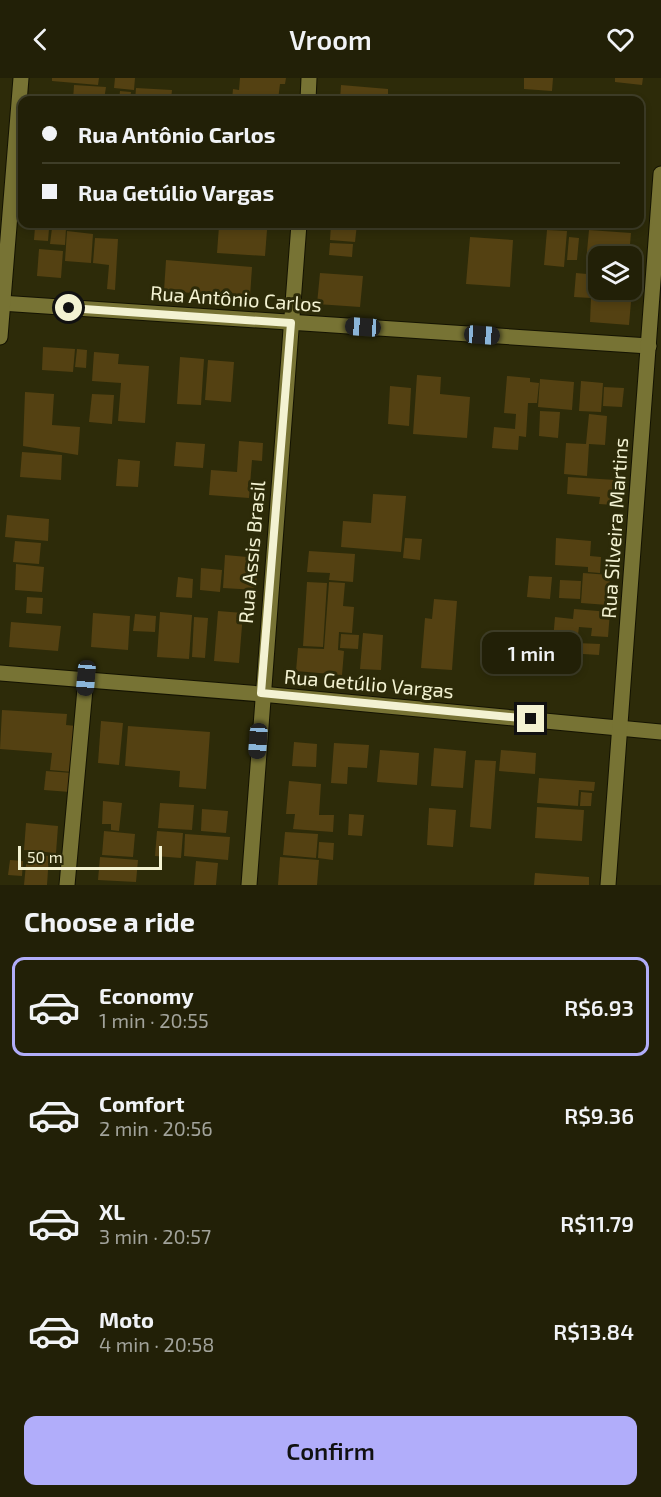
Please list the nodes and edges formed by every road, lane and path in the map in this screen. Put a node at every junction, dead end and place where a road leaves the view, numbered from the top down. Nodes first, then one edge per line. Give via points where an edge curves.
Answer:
1 (21, 78) edge
2 (309, 78) edge
3 (19, 96) edge
4 (308, 96) edge
5 (18, 112) edge
6 (661, 174) edge
7 (660, 216) edge
8 (298, 228) edge
9 (1, 303) edge
10 (291, 323) junction
11 (0, 337) edge
12 (649, 345) junction
13 (0, 673) edge
14 (86, 678) junction
15 (261, 693) junction
16 (621, 728) junction
17 (661, 732) edge
18 (67, 885) edge
19 (249, 885) edge
20 (608, 885) edge

1 - 3 street
2 - 4 street
5 - 9 street
6 - 7 street, Rua Silveira Martins
7 - 12 street, Rua Silveira Martins
8 - 10 street, Rua Assis Brasil
9 - 10 street, Rua Antônio Carlos
9 - 11 street
10 - 12 street, Rua Antônio Carlos
10 - 15 street, Rua Assis Brasil
12 - 16 street, Rua Silveira Martins
13 - 14 street, Rua Getúlio Vargas
14 - 15 street, Rua Getúlio Vargas
14 - 18 street
15 - 16 street, Rua Getúlio Vargas
15 - 19 street, Rua Assis Brasil
16 - 17 street, Rua Getúlio Vargas
16 - 20 street, Rua Silveira Martins

